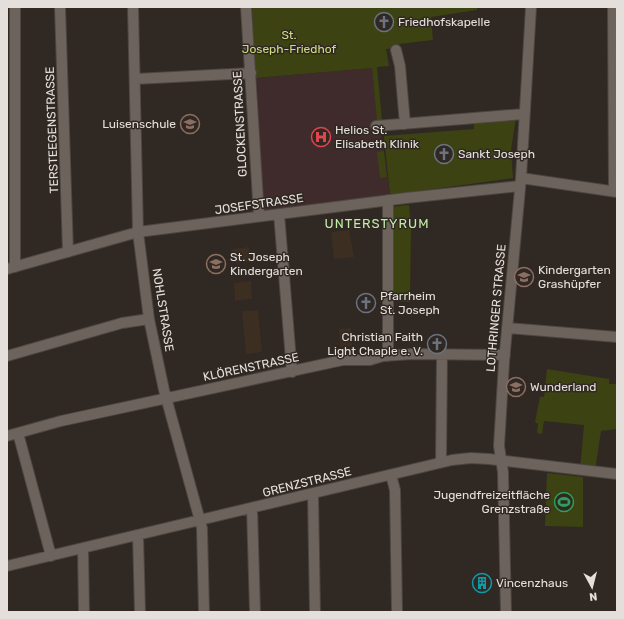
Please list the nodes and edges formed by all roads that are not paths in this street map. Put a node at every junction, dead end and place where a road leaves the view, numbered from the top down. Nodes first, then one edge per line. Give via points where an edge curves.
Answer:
1 (15, 7) edge
2 (60, 7) edge
3 (133, 7) edge
4 (246, 7) edge
5 (531, 7) edge
6 (613, 7) edge
7 (396, 50) dead end
8 (251, 73) junction
9 (135, 79) junction
10 (524, 114) junction
11 (406, 124) junction
12 (376, 126) dead end
13 (520, 182) junction
14 (615, 192) edge
15 (388, 200) junction
16 (11, 204) edge
17 (279, 214) junction
18 (258, 216) junction
19 (138, 232) junction
20 (68, 252) junction
21 (11, 268) edge
22 (149, 319) junction
23 (508, 328) junction
24 (617, 337) edge
25 (442, 354) junction
26 (505, 355) junction
27 (7, 356) edge
28 (388, 356) junction
29 (292, 372) junction
30 (167, 398) junction
31 (18, 433) junction
32 (7, 436) edge
33 (501, 461) junction
34 (441, 462) junction
35 (617, 474) edge
36 (392, 475) junction
37 (313, 494) junction
38 (252, 508) junction
39 (200, 521) junction
40 (138, 535) junction
41 (83, 548) junction
42 (51, 556) junction
43 (7, 566) edge
44 (84, 612) edge
45 (140, 612) edge
46 (204, 612) edge
47 (255, 612) edge
48 (315, 612) edge
49 (397, 612) edge
50 (506, 612) edge

1 - 16 street
2 - 20 street, TERSTEEGENSTRASSE
3 - 9 street, NOHLSTRASSE
4 - 8 street, GLOCKENSTRASSE
5 - 10 street, LOTHRINGER STRASSE
6 - 14 street
7 - 11 street
8 - 9 street
8 - 18 street, GLOCKENSTRASSE
9 - 19 street, NOHLSTRASSE
10 - 11 street
10 - 13 street, LOTHRINGER STRASSE
11 - 12 street
13 - 14 street, JOSEFSTRASSE
13 - 15 street, JOSEFSTRASSE
13 - 23 street, LOTHRINGER STRASSE
15 - 17 street, JOSEFSTRASSE
15 - 28 street
16 - 21 street
17 - 18 street, JOSEFSTRASSE
17 - 29 street
18 - 19 street, JOSEFSTRASSE
19 - 20 street, JOSEFSTRASSE
19 - 22 street, NOHLSTRASSE
20 - 21 street, JOSEFSTRASSE
22 - 27 street via 122,323
22 - 30 street, NOHLSTRASSE
23 - 24 street
23 - 26 street, LOTHRINGER STRASSE
25 - 26 street, KLÖRENSTRASSE
25 - 28 street, KLÖRENSTRASSE
25 - 34 street
26 - 33 street, LOTHRINGER STRASSE via 499,446
28 - 29 street, KLÖRENSTRASSE via 370,360 343,360
29 - 30 street, KLÖRENSTRASSE
30 - 31 street, KLÖRENSTRASSE via 26,429
30 - 39 street, NOHLSTRASSE
31 - 32 street, KLÖRENSTRASSE
31 - 42 street
33 - 34 street, GRENZSTRASSE via 471,458
33 - 35 street, GRENZSTRASSE
33 - 50 street, LOTHRINGER STRASSE
34 - 36 street, GRENZSTRASSE
36 - 37 street, GRENZSTRASSE
36 - 49 street via 395,490
37 - 38 street, GRENZSTRASSE
37 - 48 street
38 - 39 street, GRENZSTRASSE
38 - 47 street
39 - 40 street, GRENZSTRASSE
39 - 46 street, NOHLSTRASSE
40 - 41 street, GRENZSTRASSE
40 - 45 street
41 - 42 street, GRENZSTRASSE
41 - 44 street
42 - 43 street, GRENZSTRASSE

